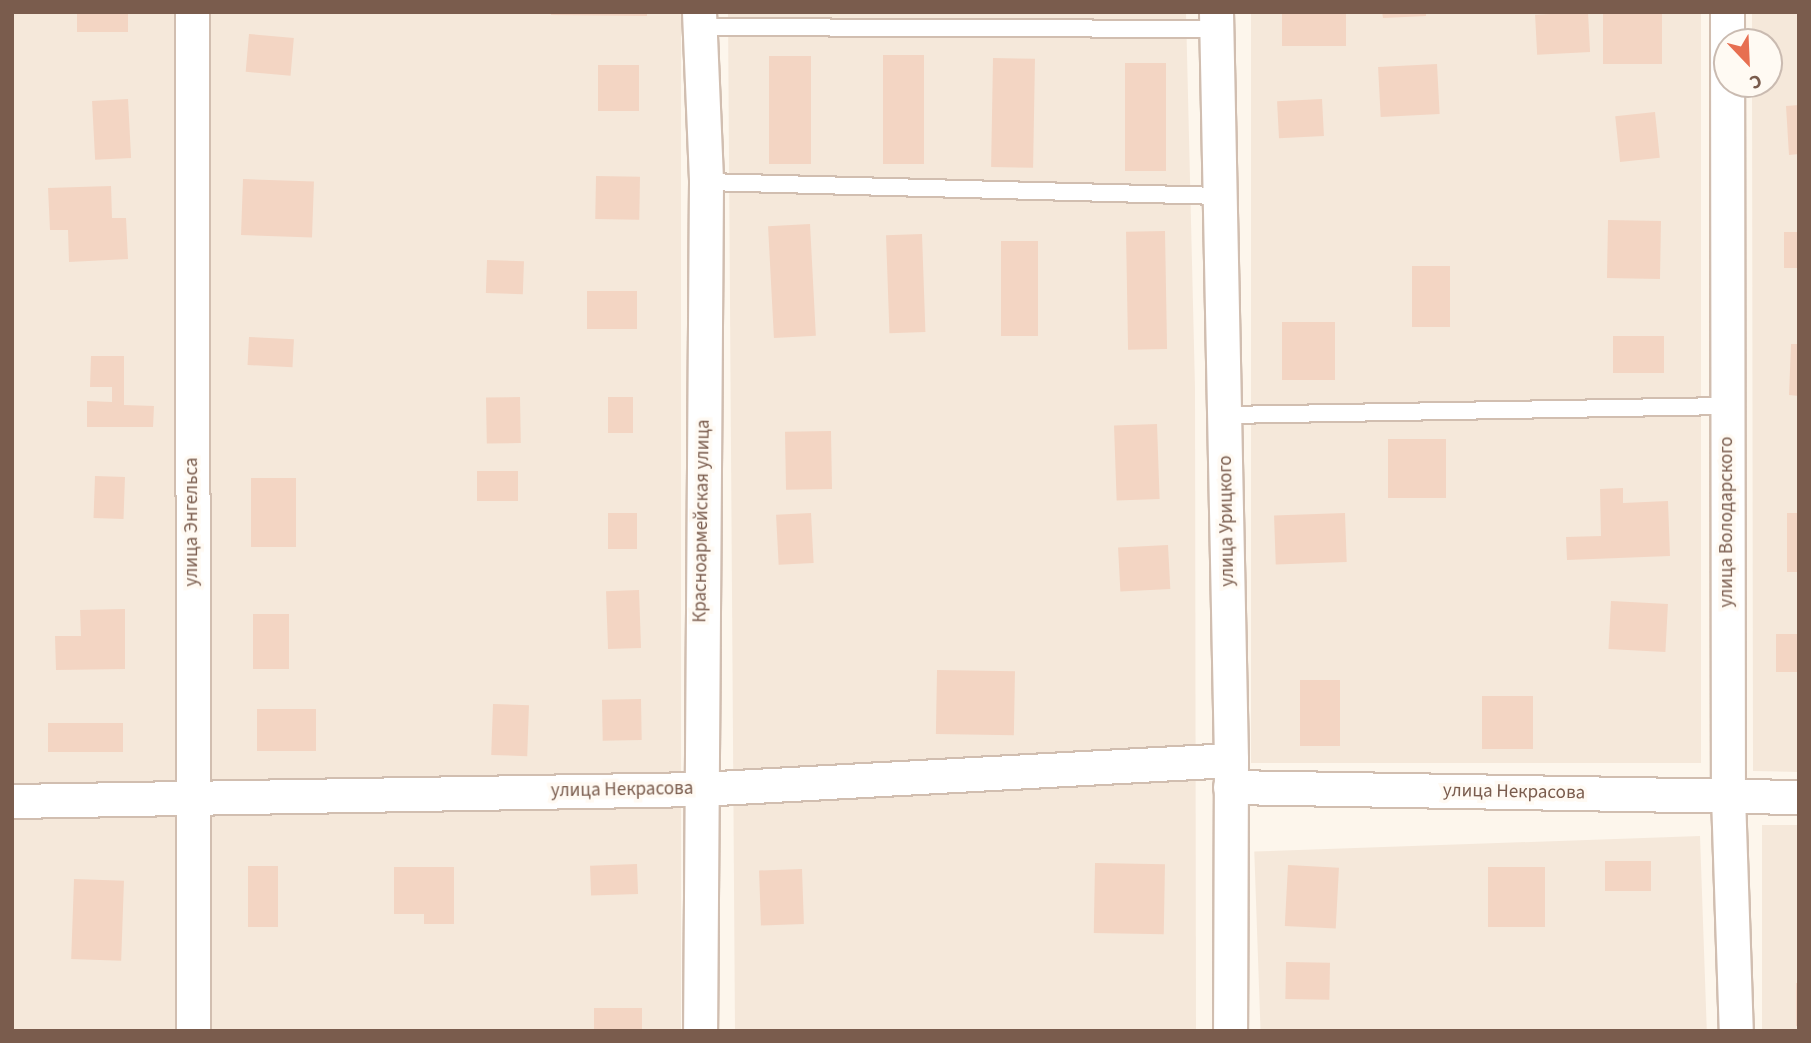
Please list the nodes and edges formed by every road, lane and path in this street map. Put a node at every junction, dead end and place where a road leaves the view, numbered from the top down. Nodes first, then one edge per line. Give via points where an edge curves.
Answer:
1 (192, 12) edge
2 (1727, 12) edge
3 (699, 20) edge
4 (1216, 21) edge
5 (706, 182) junction
6 (1220, 196) junction
7 (1727, 406) junction
8 (1226, 415) junction
9 (1230, 773) junction
10 (699, 789) junction
11 (192, 796) junction
12 (1728, 796) junction
13 (1799, 797) edge
14 (12, 801) edge
15 (193, 1031) edge
16 (700, 1031) edge
17 (1230, 1031) edge
18 (1736, 1031) edge

1 - 11 street, улица Энгельса
2 - 7 street, улица Володарского
3 - 4 lane
3 - 5 street, Красноармейская улица
4 - 6 street, улица Урицкого
5 - 6 lane
5 - 10 street, Красноармейская улица
6 - 8 street, улица Урицкого
7 - 8 lane
7 - 12 street, улица Володарского
8 - 9 street, улица Урицкого
9 - 10 street, улица Некрасова
9 - 12 street, улица Некрасова
9 - 17 street, улица Урицкого
10 - 11 street, улица Некрасова
10 - 16 street, Красноармейская улица
11 - 14 street, улица Некрасова
11 - 15 street, улица Энгельса
12 - 13 street, улица Некрасова
12 - 18 street, улица Володарского

